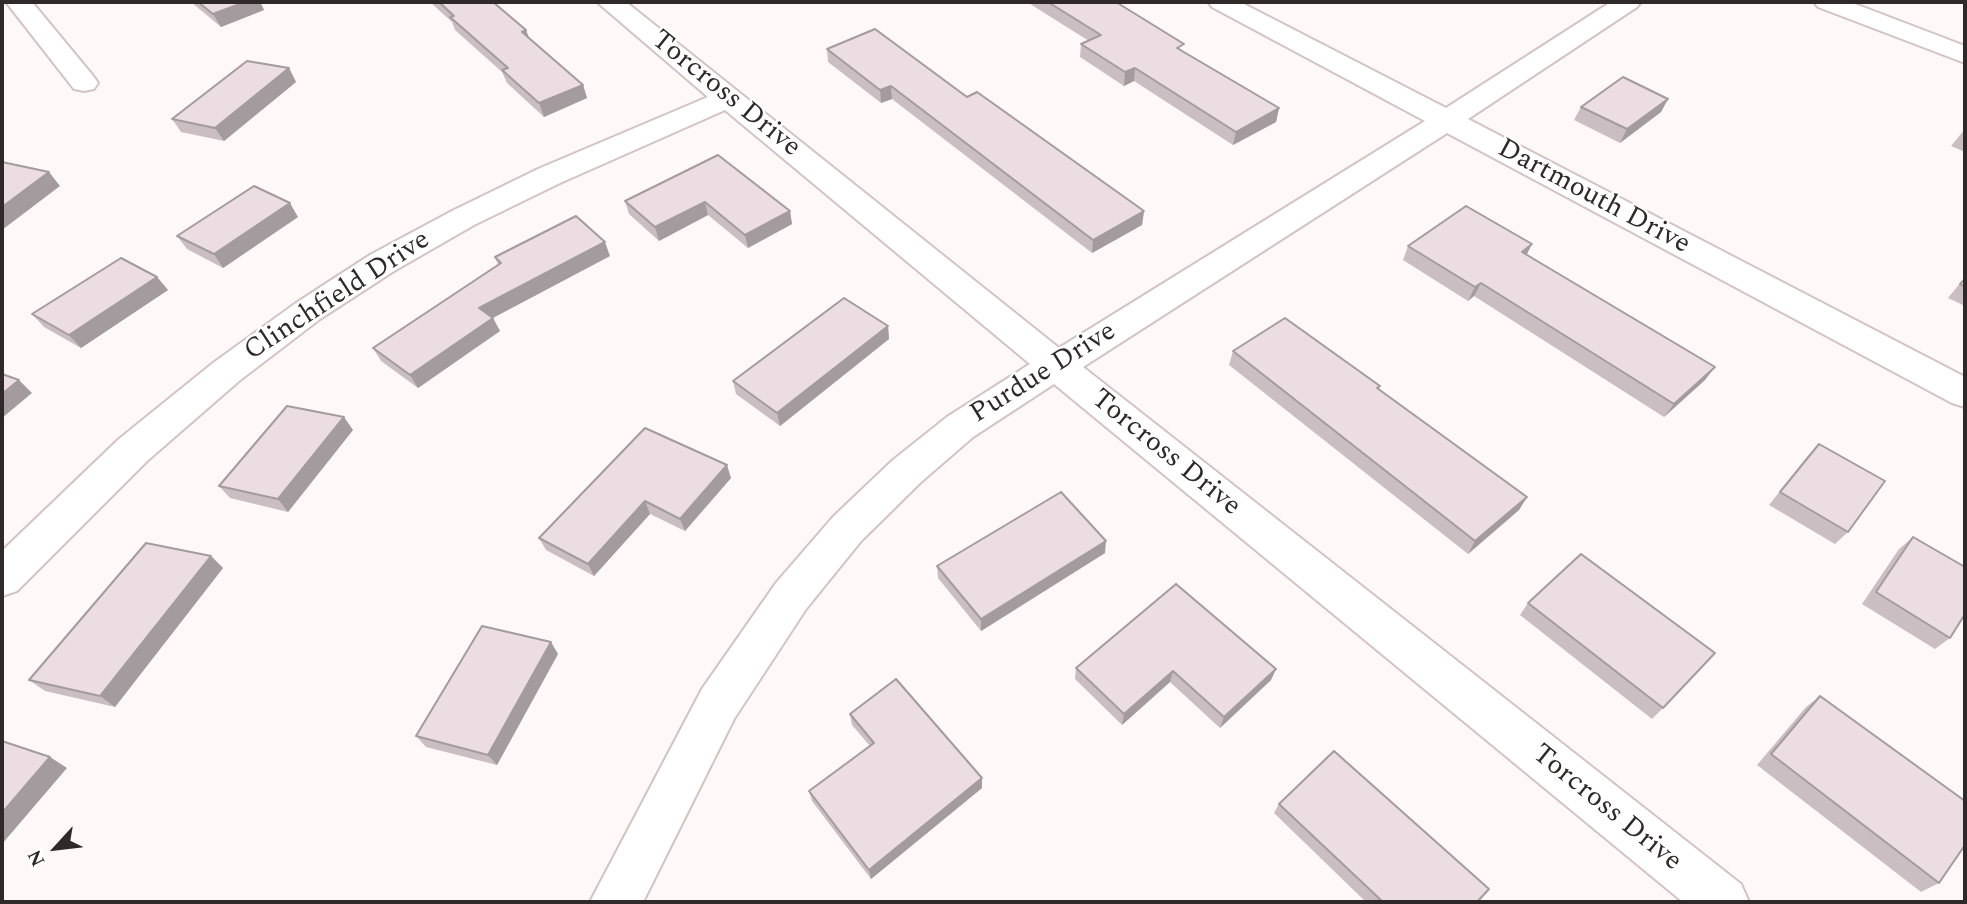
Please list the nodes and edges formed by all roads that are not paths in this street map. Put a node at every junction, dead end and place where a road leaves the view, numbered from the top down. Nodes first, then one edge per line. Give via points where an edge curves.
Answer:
1 (19, 2) edge
2 (610, 2) edge
3 (1221, 2) edge
4 (1628, 2) edge
5 (1827, 2) edge
6 (1965, 55) edge
7 (84, 83) dead end
8 (729, 98) junction
9 (1447, 120) junction
10 (1058, 366) junction
11 (1965, 393) edge
12 (2, 578) edge
13 (616, 902) edge
14 (1723, 902) edge

1 - 7 street
2 - 8 street, Torcross Drive
3 - 9 street, Dartmouth Drive
4 - 9 street, Purdue Drive
5 - 6 street
8 - 10 street, Torcross Drive
8 - 12 street, Clinchfield Drive via 463,218 308,311 133,450
9 - 10 street, Purdue Drive
9 - 11 street, Dartmouth Drive
10 - 13 street, Purdue Drive via 960,426 907,471 847,529 791,596 718,704
10 - 14 street, Torcross Drive

